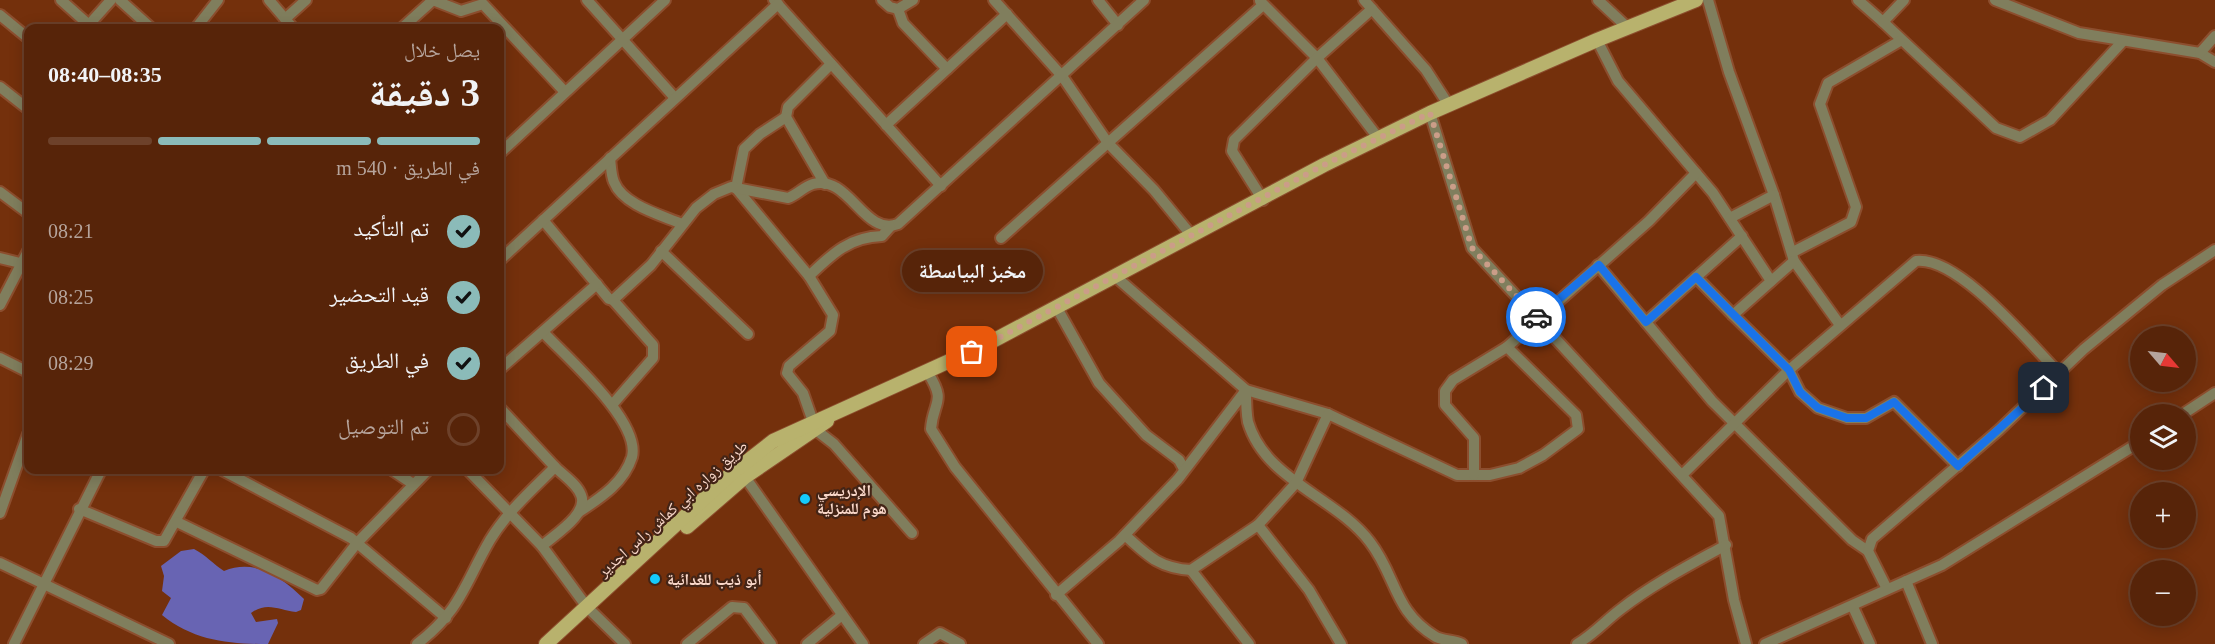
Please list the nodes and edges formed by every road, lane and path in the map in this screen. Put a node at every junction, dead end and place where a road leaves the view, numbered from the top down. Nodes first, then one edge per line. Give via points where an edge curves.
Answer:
1 (61, 0) edge
2 (111, 0) edge
3 (120, 0) edge
4 (218, 0) edge
5 (268, 0) edge
6 (306, 0) edge
7 (433, 0) edge
8 (586, 0) edge
9 (664, 0) edge
10 (882, 0) edge
11 (913, 0) edge
12 (994, 0) edge
13 (1098, 0) edge
14 (1144, 0) edge
15 (1364, 0) edge
16 (1598, 0) edge
17 (1696, 0) edge
18 (1708, 0) edge
19 (1858, 0) edge
20 (1904, 0) edge
21 (1995, 0) edge
22 (776, 2) edge
23 (1261, 2) edge
24 (898, 9) junction
25 (1372, 9) junction
26 (1007, 14) junction
27 (0, 15) edge
28 (285, 19) junction
29 (1883, 22) junction
30 (85, 24) edge
31 (91, 24) edge
32 (147, 24) edge
33 (199, 24) edge
34 (290, 24) edge
35 (406, 24) edge
36 (502, 24) edge
37 (1118, 25) junction
38 (504, 27) edge
39 (1628, 28) junction
40 (24, 35) edge
41 (2215, 36) edge
42 (621, 40) junction
43 (1596, 40) junction
44 (2123, 40) junction
45 (1900, 41) junction
46 (2200, 53) junction
47 (1317, 58) junction
48 (2215, 62) edge
49 (831, 64) junction
50 (947, 69) junction
51 (1062, 76) junction
52 (0, 87) edge
53 (565, 92) junction
54 (675, 98) junction
55 (1448, 104) junction
56 (24, 105) edge
57 (1430, 113) junction
58 (786, 117) junction
59 (886, 125) junction
60 (1379, 139) junction
61 (504, 143) edge
62 (1107, 143) junction
63 (610, 158) junction
64 (1696, 173) junction
65 (825, 184) junction
66 (941, 186) junction
67 (736, 188) junction
68 (0, 192) edge
69 (1774, 195) junction
70 (1263, 200) junction
71 (24, 210) edge
72 (1730, 218) junction
73 (543, 220) junction
74 (682, 224) junction
75 (890, 227) junction
76 (1192, 236) junction
77 (1742, 237) junction
78 (1001, 238) dead end
79 (2215, 250) edge
80 (662, 251) junction
81 (504, 253) edge
82 (1793, 256) junction
83 (24, 257) edge
84 (0, 258) edge
85 (20, 263) junction
86 (1599, 265) junction
87 (809, 276) junction
88 (1116, 277) junction
89 (1696, 277) junction
90 (1771, 281) junction
91 (597, 284) junction
92 (613, 300) junction
93 (0, 305) edge
94 (1057, 308) junction
95 (1733, 315) junction
96 (1537, 318) junction
97 (1646, 322) junction
98 (1840, 325) junction
99 (543, 332) junction
100 (748, 334) dead end
101 (1507, 347) junction
102 (0, 358) edge
103 (504, 366) edge
104 (24, 370) edge
105 (1789, 370) junction
106 (928, 373) junction
107 (2059, 373) junction
108 (1246, 390) junction
109 (2215, 393) edge
110 (612, 405) junction
111 (2196, 405) edge
112 (504, 412) edge
113 (1328, 414) junction
114 (1735, 424) junction
115 (814, 426) junction
116 (24, 445) edge
117 (776, 446) junction
118 (2130, 448) edge
119 (1958, 466) junction
120 (555, 467) junction
121 (1184, 470) junction
122 (99, 474) edge
123 (202, 474) edge
124 (229, 474) edge
125 (398, 474) edge
126 (424, 474) edge
127 (472, 474) edge
128 (1474, 475) junction
129 (1682, 475) junction
130 (745, 477) junction
131 (1296, 483) junction
132 (413, 484) junction
133 (79, 509) junction
134 (510, 512) junction
135 (0, 513) edge
136 (579, 513) junction
137 (177, 522) junction
138 (1258, 525) junction
139 (912, 533) dead end
140 (1125, 536) junction
141 (357, 543) junction
142 (1726, 545) junction
143 (542, 546) junction
144 (1868, 551) junction
145 (0, 563) edge
146 (1191, 570) junction
147 (1906, 581) junction
148 (43, 583) junction
149 (1887, 590) junction
150 (1056, 595) junction
151 (1852, 607) junction
152 (590, 610) junction
153 (842, 615) junction
154 (446, 618) junction
155 (16, 643) edge
156 (169, 644) edge
157 (417, 644) edge
158 (546, 644) edge
159 (561, 644) edge
160 (625, 644) edge
161 (687, 644) edge
162 (771, 644) edge
163 (807, 644) edge
164 (863, 644) edge
165 (924, 644) edge
166 (960, 644) edge
167 (1098, 644) edge
168 (1249, 644) edge
169 (1341, 644) edge
170 (1462, 644) edge
171 (1577, 644) edge
172 (1746, 644) edge
173 (1765, 644) edge
174 (1870, 644) edge
175 (1932, 644) edge

1 - 30 street
2 - 31 street
3 - 32 street
4 - 33 street
5 - 28 street
6 - 28 street
7 - 35 street
7 - 36 street via 461,11 483,4
8 - 42 street
9 - 42 street
10 - 24 street
11 - 24 street
12 - 26 street
13 - 37 street
14 - 37 street
15 - 25 street
16 - 39 street
17 - 39 main road, طريق زواره ابي كماش راس اجدير
18 - 69 street via 1729,72
19 - 29 street
20 - 29 street
21 - 44 street via 2079,33
22 - 49 street
22 - 54 street
23 - 47 street
23 - 62 street
24 - 50 street via 903,22
25 - 47 street
25 - 55 street via 1426,70
26 - 50 street
26 - 51 street
27 - 40 street
28 - 34 street
29 - 45 street
37 - 51 street
38 - 53 street
39 - 43 main road, طريق زواره ابي كماش راس اجدير
41 - 46 street
42 - 53 street
42 - 54 street
43 - 55 main road, طريق زواره ابي كماش راس اجدير
43 - 64 street via 1618,81
44 - 45 street via 2050,120 2020,136 1996,128
44 - 46 street
45 - 82 street via 1828,83 1820,104 1856,207 1851,222
46 - 48 street
47 - 60 street
47 - 70 street via 1234,140 1232,147 1238,165
49 - 58 street via 788,107
49 - 59 street
50 - 59 street
51 - 62 street
51 - 66 street
52 - 56 street
53 - 61 street
54 - 63 street
55 - 57 main road, طريق زواره ابي كماش راس اجدير
57 - 60 main road, طريق زواره ابي كماش راس اجدير
57 - 96 street via 1472,248
58 - 65 street
58 - 67 street via 744,149
59 - 66 street
60 - 70 main road, طريق زواره ابي كماش راس اجدير
62 - 76 street
62 - 78 street
63 - 73 street
63 - 74 street via 614,183 625,196
64 - 72 street
64 - 86 street
65 - 67 street via 814,184 788,198
65 - 75 street via 844,192 880,225
66 - 75 street
67 - 74 street via 714,194
67 - 87 street
68 - 71 street
69 - 72 street
69 - 82 street
70 - 76 main road, طريق زواره ابي كماش راس اجدير
72 - 77 street
73 - 81 street
73 - 91 street
74 - 80 street
75 - 87 street via 882,236 867,236 843,245
76 - 88 main road, طريق زواره ابي كماش راس اجدير
77 - 89 street
77 - 90 street
79 - 107 street via 2162,285
80 - 92 street
80 - 100 street
82 - 90 street
82 - 98 street
83 - 85 street
84 - 85 street
85 - 93 street
86 - 96 street
86 - 97 street
87 - 115 street via 833,315 830,331 789,366 787,373 803,393
88 - 94 main road, طريق زواره ابي كماش راس اجدير
88 - 108 street
89 - 95 street
89 - 97 street
90 - 95 street
91 - 92 street
91 - 99 street
92 - 110 street via 653,345 653,358
94 - 106 main road, طريق زواره ابي كماش راس اجدير
94 - 121 street via 1100,383 1146,435 1179,460
95 - 105 street
96 - 101 street
96 - 129 street
97 - 114 street
98 - 105 street
98 - 107 street via 1909,264 1927,260 1949,268 1968,282
99 - 103 street
99 - 110 street
101 - 128 street via 1453,380 1443,397 1445,405 1474,438
101 - 128 street via 1576,415 1578,429 1519,468
102 - 104 street
105 - 114 street
105 - 119 street via 1800,392 1818,408 1847,418 1866,418 1894,402
106 - 115 main road, طريق زواره ابي كماش راس اجدير
106 - 150 street via 939,400 931,429
107 - 119 street
108 - 113 street
108 - 121 street
108 - 131 street via 1248,422 1261,447
109 - 111 street
110 - 136 street via 632,439 632,456 610,490
112 - 120 street
113 - 128 street via 1457,475
113 - 131 street
114 - 129 street
114 - 144 street via 1852,540
115 - 117 main road, طريق زواره ابي كماش راس اجدير
115 - 139 street
116 - 135 street
117 - 130 main road
117 - 152 main road, طريق زواره ابي كماش راس اجدير via 732,473
118 - 147 street via 1942,565
119 - 144 street via 1872,539
120 - 134 street
120 - 136 street via 582,496
121 - 140 street
122 - 133 street
123 - 137 street
124 - 141 street
125 - 132 street
126 - 132 street
127 - 134 street
129 - 142 street via 1719,516
130 - 152 main road
130 - 153 street
131 - 138 street
131 - 170 street via 1340,511 1370,542 1413,621 1439,639
132 - 141 street
133 - 137 street via 161,542
133 - 148 street
134 - 143 street
134 - 154 street via 491,539 462,598
136 - 143 street
137 - 141 street via 317,590
138 - 146 street
138 - 169 street via 1309,590
140 - 146 street via 1154,562
140 - 150 street
141 - 154 street
142 - 171 street via 1660,582
142 - 172 street via 1734,600
143 - 152 street
144 - 149 street
145 - 148 street
146 - 168 street
147 - 149 street
147 - 175 street
148 - 155 street
148 - 156 street
149 - 151 street
150 - 167 street
151 - 173 street
151 - 174 street
152 - 158 main road, طريق زواره ابي كماش راس اجدير
152 - 159 main road
152 - 160 street
153 - 163 street
153 - 164 street
154 - 157 street
161 - 162 street via 738,606 744,608
165 - 166 street via 940,633

